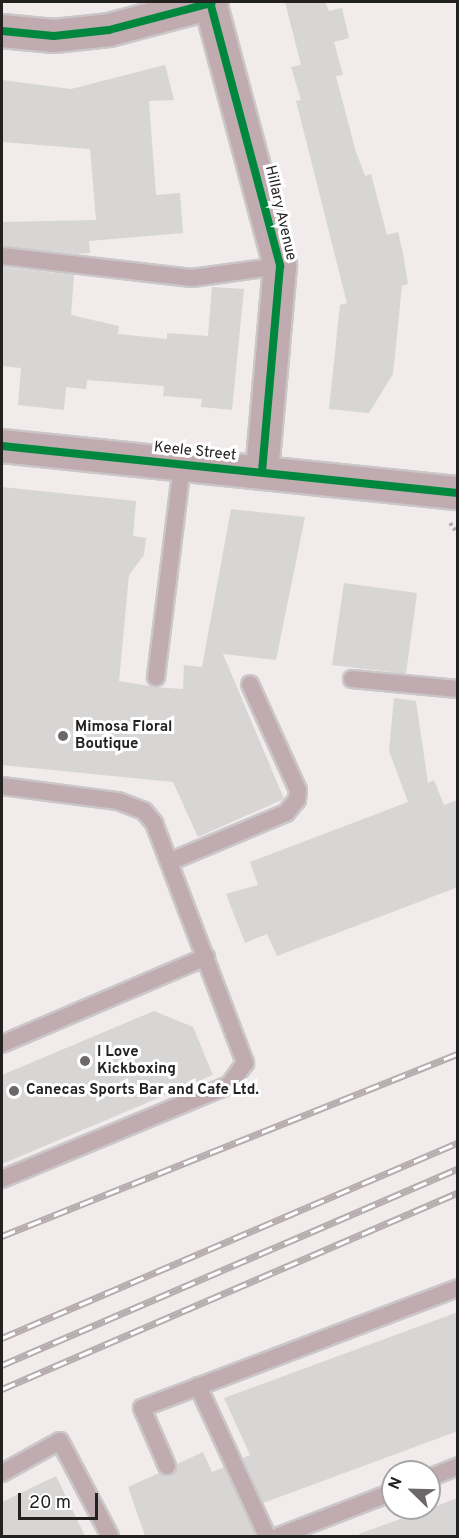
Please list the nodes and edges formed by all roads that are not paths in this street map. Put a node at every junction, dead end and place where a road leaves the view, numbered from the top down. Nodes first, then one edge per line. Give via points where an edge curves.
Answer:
1 (211, 2) edge
2 (2, 30) edge
3 (2, 256) edge
4 (280, 266) junction
5 (2, 446) edge
6 (182, 464) junction
7 (262, 472) junction
8 (458, 493) edge
9 (156, 677) dead end
10 (352, 679) dead end
11 (250, 684) dead end
12 (458, 689) edge
13 (2, 786) edge
14 (169, 862) junction
15 (206, 957) junction
16 (2, 1044) edge
17 (2, 1179) edge
18 (458, 1288) edge
19 (198, 1386) junction
20 (168, 1466) dead end
21 (458, 1466) edge
22 (2, 1473) edge
23 (441, 1473) edge
24 (381, 1497) edge
25 (110, 1536) edge
26 (267, 1536) edge
27 (279, 1536) edge

1 - 2 street via 108,30 54,36
1 - 4 street, Hillary Avenue
3 - 4 lane via 192,278
4 - 7 street, Hillary Avenue
5 - 6 street, Keele Street
6 - 7 street, Keele Street
6 - 9 lane
7 - 8 street, Keele Street
10 - 12 lane
11 - 14 lane via 298,790 297,800 286,813
13 - 14 lane via 118,801 144,811
14 - 15 lane
15 - 16 lane
15 - 17 lane via 244,1051 240,1074 229,1085
18 - 19 lane
19 - 20 lane via 142,1408
19 - 26 lane
21 - 23 lane
22 - 25 lane via 60,1441
24 - 27 lane

